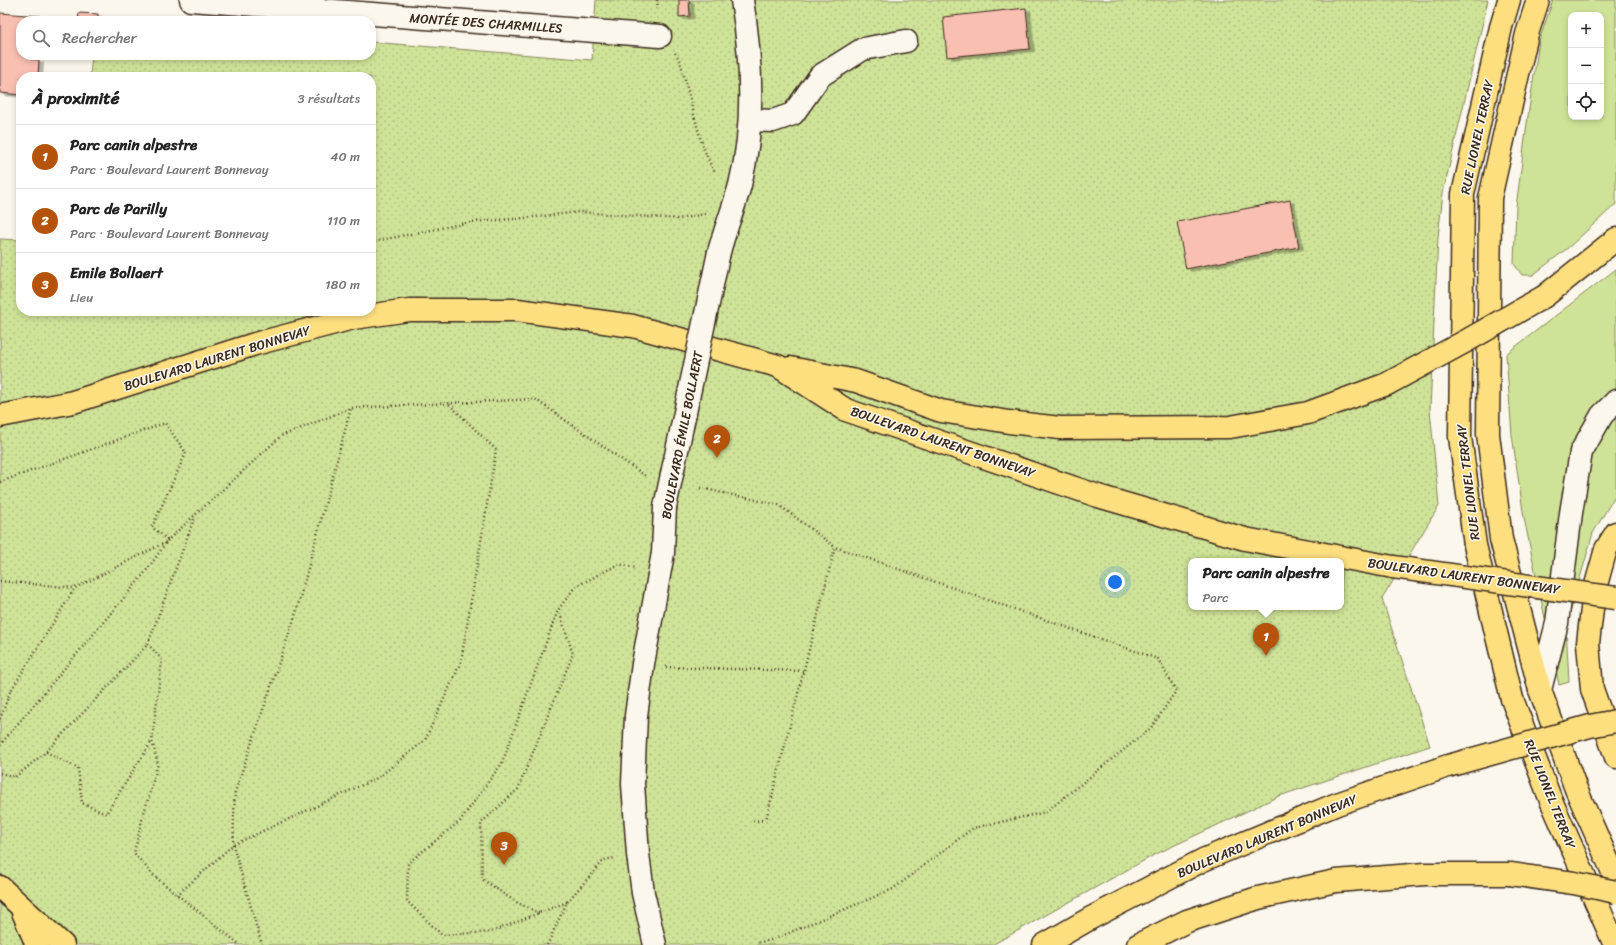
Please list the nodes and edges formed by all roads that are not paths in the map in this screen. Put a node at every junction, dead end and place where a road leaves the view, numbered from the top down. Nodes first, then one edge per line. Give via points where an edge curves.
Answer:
1 (191, 0) edge
2 (742, 0) edge
3 (1509, 0) edge
4 (1538, 0) edge
5 (660, 36) road end
6 (906, 41) dead end
7 (750, 120) junction
8 (1616, 239) edge
9 (376, 315) edge
10 (368, 316) edge
11 (778, 366) junction
12 (1616, 401) edge
13 (0, 416) edge
14 (1616, 533) edge
15 (1616, 598) edge
16 (1540, 690) junction
17 (1616, 721) edge
18 (1616, 757) edge
19 (1616, 879) edge
20 (0, 887) edge
21 (1616, 892) edge
22 (19, 904) junction
23 (37, 945) edge
24 (63, 945) edge
25 (655, 945) edge
26 (1044, 945) edge
27 (1138, 945) edge
28 (1615, 945) edge

1 - 5 street, MONTÉE DES CHARMILLES
2 - 7 street, BOULEVARD ÉMILE BOLLAERT via 747,28
3 - 28 main road, RUE LIONEL TERRAY via 1463,194 1460,437 1475,545 1512,699 1550,798
4 - 16 main road, RUE LIONEL TERRAY via 1527,34 1490,198 1488,434 1501,539
6 - 7 street via 863,49 820,76 792,114 772,121
7 - 25 street, BOULEVARD ÉMILE BOLLAERT, bridge via 740,186 719,252 665,508 663,553 636,716 633,784 638,854 643,893
8 - 11 main road, bridge via 1545,296 1387,384 1308,413 1230,427 1060,428 1009,422 941,411 856,381
9 - 11 main road, BOULEVARD LAURENT BONNEVAY via 409,310 517,310 633,326
10 - 13 main road, BOULEVARD LAURENT BONNEVAY via 255,344 73,402
11 - 15 main road, BOULEVARD LAURENT BONNEVAY, bridge via 846,410 1098,496 1245,539 1393,567
12 - 16 street via 1602,415 1581,452 1557,623
14 - 18 main road via 1606,550 1594,592 1588,642 1592,689
16 - 19 main road, RUE LIONEL TERRAY via 1576,789
17 - 26 main road, BOULEVARD LAURENT BONNEVAY, bridge via 1448,766 1337,804 1203,860
20 - 22 main road
21 - 27 main road, bridge via 1510,874 1425,874 1336,881 1258,898 1188,921
22 - 23 main road
22 - 24 main road

